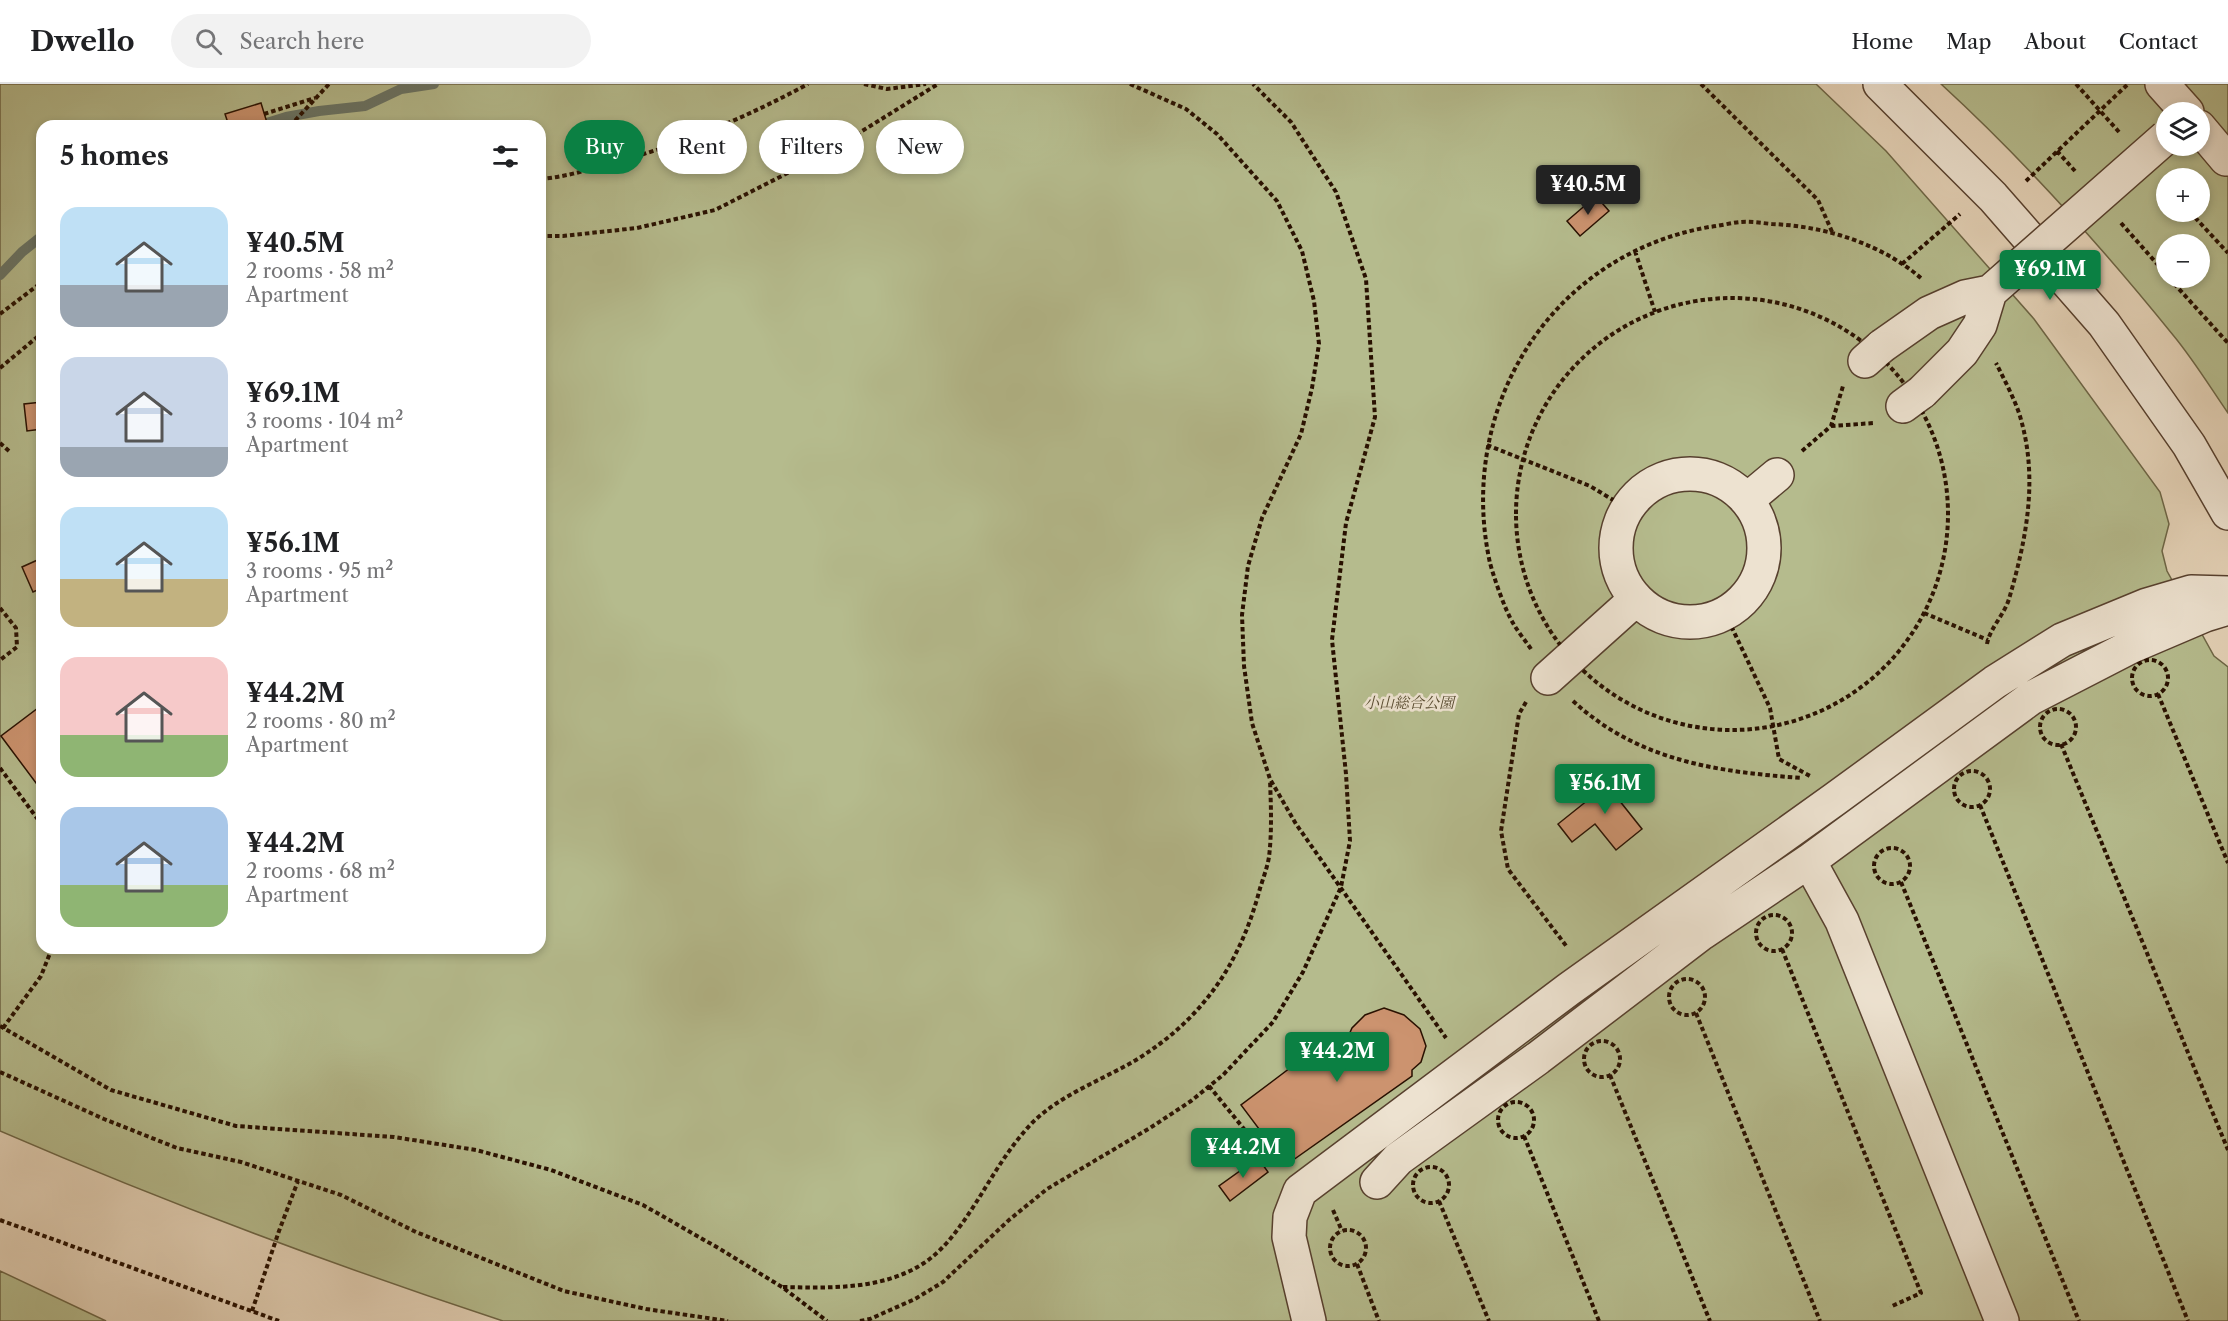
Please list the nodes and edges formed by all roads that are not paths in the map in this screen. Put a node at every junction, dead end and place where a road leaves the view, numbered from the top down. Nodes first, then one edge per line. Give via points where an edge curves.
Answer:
1 (1880, 84) edge
2 (2162, 84) edge
3 (2178, 102) edge
4 (2210, 140) edge
5 (2156, 146) edge
6 (2226, 159) dead end
7 (1990, 292) junction
8 (1873, 353) road end
9 (1912, 399) road end
10 (1776, 475) road end
11 (1747, 500) junction
12 (2228, 513) edge
13 (2228, 593) edge
14 (1636, 598) junction
15 (2228, 608) edge
16 (1548, 678) road end
17 (1809, 861) junction
18 (1377, 1182) dead end
19 (1309, 1321) edge
20 (2002, 1321) edge

1 - 12 street via 1993,197 2104,324 2189,445
2 - 3 street
4 - 6 street
5 - 7 street, bridge
7 - 8 street, bridge via 1965,297 1929,313
7 - 9 street, bridge via 1980,325 1962,352
10 - 11 street
11 - 14 street via 1762,531 1763,565 1740,604 1698,622 1676,621 1654,613
11 - 14 street via 1712,477 1690,474 1669,477 1634,500 1622,519 1617,561
13 - 19 street via 2191,592 2147,604 2062,640 1995,682 1569,989 1300,1191 1290,1217 1289,1237
14 - 16 street
15 - 17 street via 2130,647 2031,698
17 - 18 street via 1702,933 1398,1159
17 - 20 street via 1842,921

